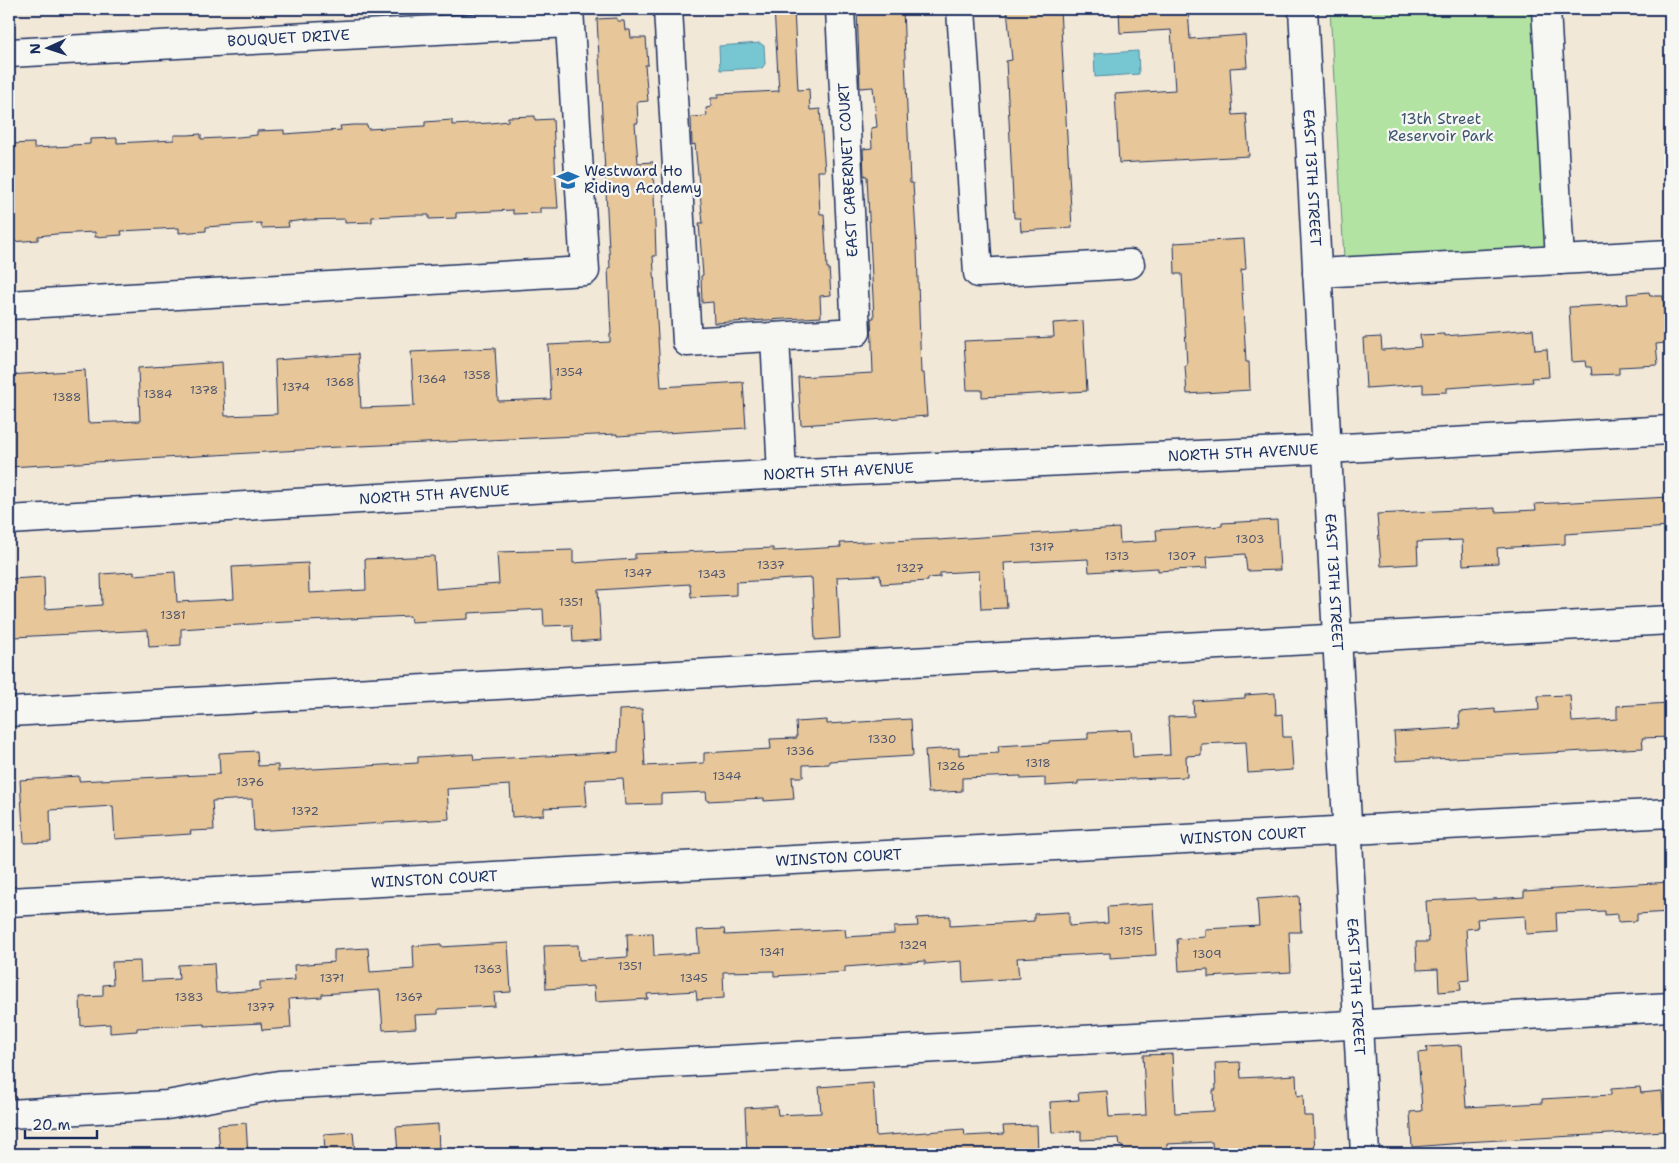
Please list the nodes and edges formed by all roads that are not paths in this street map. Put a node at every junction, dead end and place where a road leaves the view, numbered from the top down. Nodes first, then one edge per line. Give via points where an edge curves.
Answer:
1 (668, 9) edge
2 (840, 9) edge
3 (961, 9) edge
4 (1303, 9) edge
5 (1546, 9) edge
6 (569, 16) edge
7 (9, 53) edge
8 (1670, 254) edge
9 (1560, 260) junction
10 (1130, 264) dead end
11 (1317, 273) junction
12 (9, 305) edge
13 (774, 337) junction
14 (1670, 430) edge
15 (1327, 449) junction
16 (782, 474) junction
17 (9, 520) edge
18 (1670, 620) edge
19 (1337, 639) junction
20 (9, 712) edge
21 (1670, 813) edge
22 (1347, 831) junction
23 (9, 902) edge
24 (1670, 1007) edge
25 (1357, 1024) junction
26 (9, 1114) edge
27 (1365, 1154) edge

1 - 13 street via 687,342
2 - 13 street, EAST CABERNET COURT via 856,332
3 - 10 street via 978,273
4 - 11 street, EAST 13TH STREET
5 - 9 street
6 - 7 street, BOUQUET DRIVE
6 - 12 street via 585,271
8 - 9 street
9 - 11 street
11 - 15 street, EAST 13TH STREET
13 - 16 street
14 - 15 street, NORTH 5TH AVENUE
15 - 16 street, NORTH 5TH AVENUE
15 - 19 street, EAST 13TH STREET
16 - 17 street, NORTH 5TH AVENUE
18 - 19 street
19 - 20 street
19 - 22 street, EAST 13TH STREET
21 - 22 street, WINSTON COURT
22 - 23 street, WINSTON COURT
22 - 25 street, EAST 13TH STREET
24 - 25 street
25 - 26 street via 279,1085 167,1105
25 - 27 street, EAST 13TH STREET

